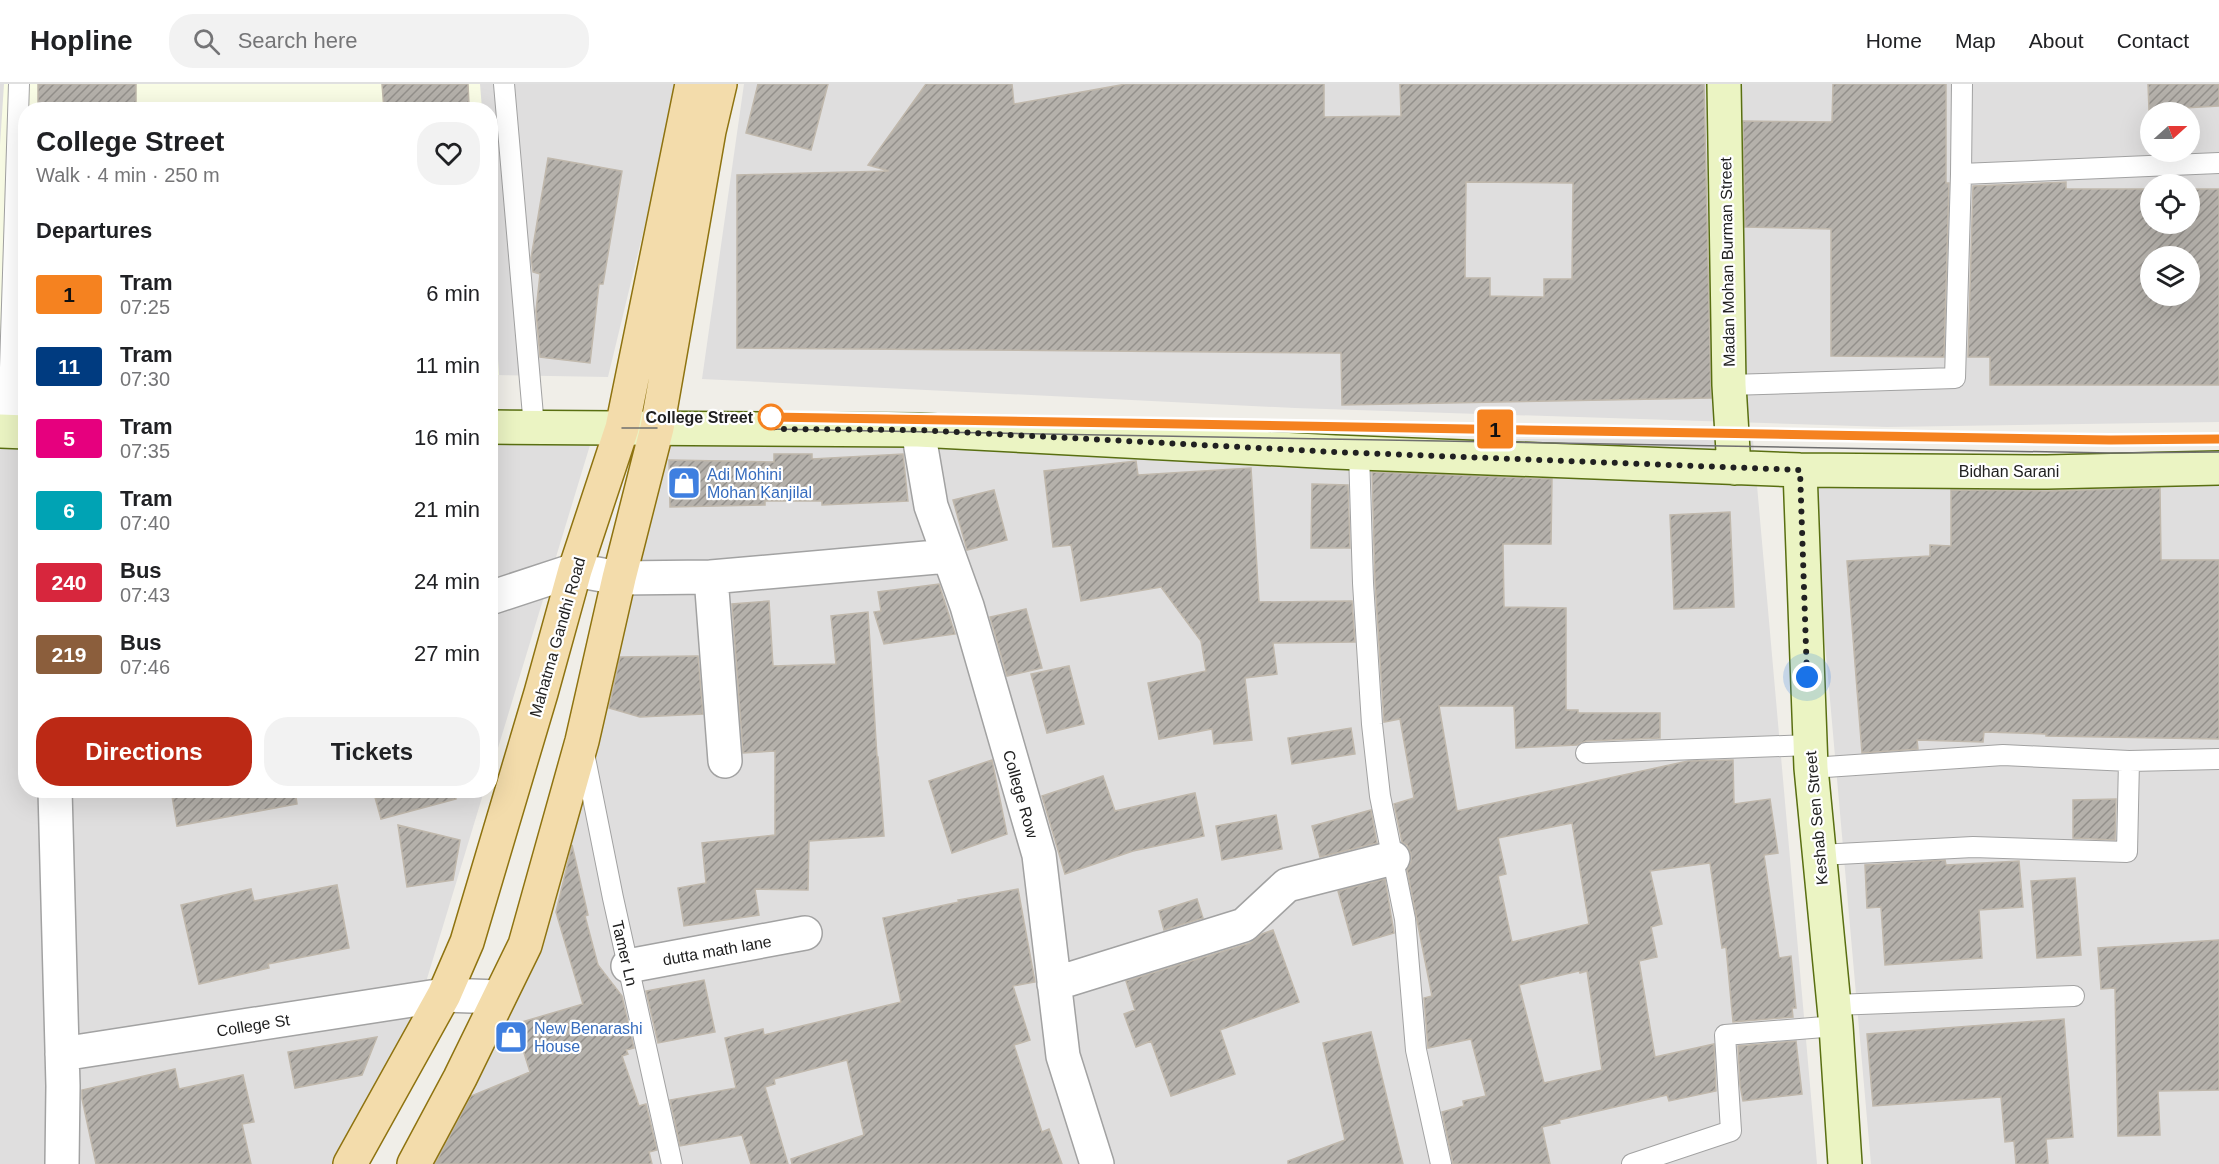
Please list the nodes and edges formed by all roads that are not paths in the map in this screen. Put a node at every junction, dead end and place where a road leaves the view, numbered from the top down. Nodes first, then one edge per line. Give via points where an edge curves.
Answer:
1 (19, 84) edge
2 (504, 84) edge
3 (692, 84) edge
4 (720, 84) edge
5 (1724, 84) edge
6 (1962, 84) edge
7 (19, 102) edge
8 (18, 127) edge
9 (2219, 164) edge
10 (1961, 174) junction
11 (1729, 385) junction
12 (498, 427) edge
13 (534, 427) junction
14 (622, 428) junction
15 (657, 428) junction
16 (918, 430) junction
17 (11, 431) edge
18 (1359, 452) junction
19 (1733, 453) junction
20 (2219, 468) edge
21 (1800, 470) junction
22 (948, 556) junction
23 (575, 570) junction
24 (711, 577) junction
25 (619, 578) junction
26 (498, 595) edge
27 (582, 741) junction
28 (1586, 753) dead end
29 (1810, 757) junction
30 (2219, 759) edge
31 (725, 761) dead end
32 (2129, 761) junction
33 (55, 798) edge
34 (1819, 855) junction
35 (1393, 858) junction
36 (806, 933) dead end
37 (628, 966) junction
38 (1054, 984) junction
39 (444, 995) junction
40 (2074, 996) dead end
41 (499, 997) junction
42 (1835, 1015) junction
43 (62, 1054) junction
44 (62, 1164) edge
45 (350, 1164) edge
46 (414, 1164) edge
47 (672, 1164) edge
48 (1097, 1164) edge
49 (1441, 1164) edge
50 (1632, 1164) edge
51 (1845, 1164) edge

1 - 7 lane
2 - 13 lane
3 - 14 main road, Mahatma Gandhi Road
4 - 15 main road
5 - 11 main road, Madan Mohan Burman Street
6 - 10 lane
8 - 17 lane
9 - 10 lane
10 - 11 lane via 1955,378
11 - 19 main road, Madan Mohan Burman Street
12 - 13 main road
13 - 14 main road
14 - 15 main road
14 - 23 main road, Mahatma Gandhi Road
15 - 16 main road
15 - 25 main road
16 - 18 main road
16 - 22 street, College Row via 931,506
18 - 19 main road
18 - 35 lane via 1372,724 1380,796
19 - 21 main road
20 - 21 main road, Bidhan Sarani via 2048,472
21 - 29 main road, Keshab Sen Street
22 - 24 street
22 - 38 street, College Row via 967,606 1039,855
23 - 25 street
23 - 26 street
23 - 39 main road, Mahatma Gandhi Road via 467,942
24 - 25 street
24 - 31 street
25 - 27 main road
27 - 37 lane, Tamer Ln
27 - 41 main road via 525,945
28 - 29 lane
29 - 32 lane via 2003,755
29 - 34 main road, Keshab Sen Street
30 - 32 lane
32 - 34 lane via 2127,852 1973,847
33 - 43 street
34 - 42 main road, Keshab Sen Street
35 - 38 street via 1287,885 1244,925
35 - 49 lane via 1406,919 1416,1050
36 - 37 street, dutta math lane
37 - 47 lane, Tamer Ln
38 - 48 street, College Row via 1063,1056
39 - 41 street, College St
39 - 43 street, College St
39 - 45 main road, Mahatma Gandhi Road
40 - 42 lane
41 - 46 main road
42 - 50 lane via 1725,1035 1731,1131
42 - 51 main road, Keshab Sen Street
43 - 44 street

